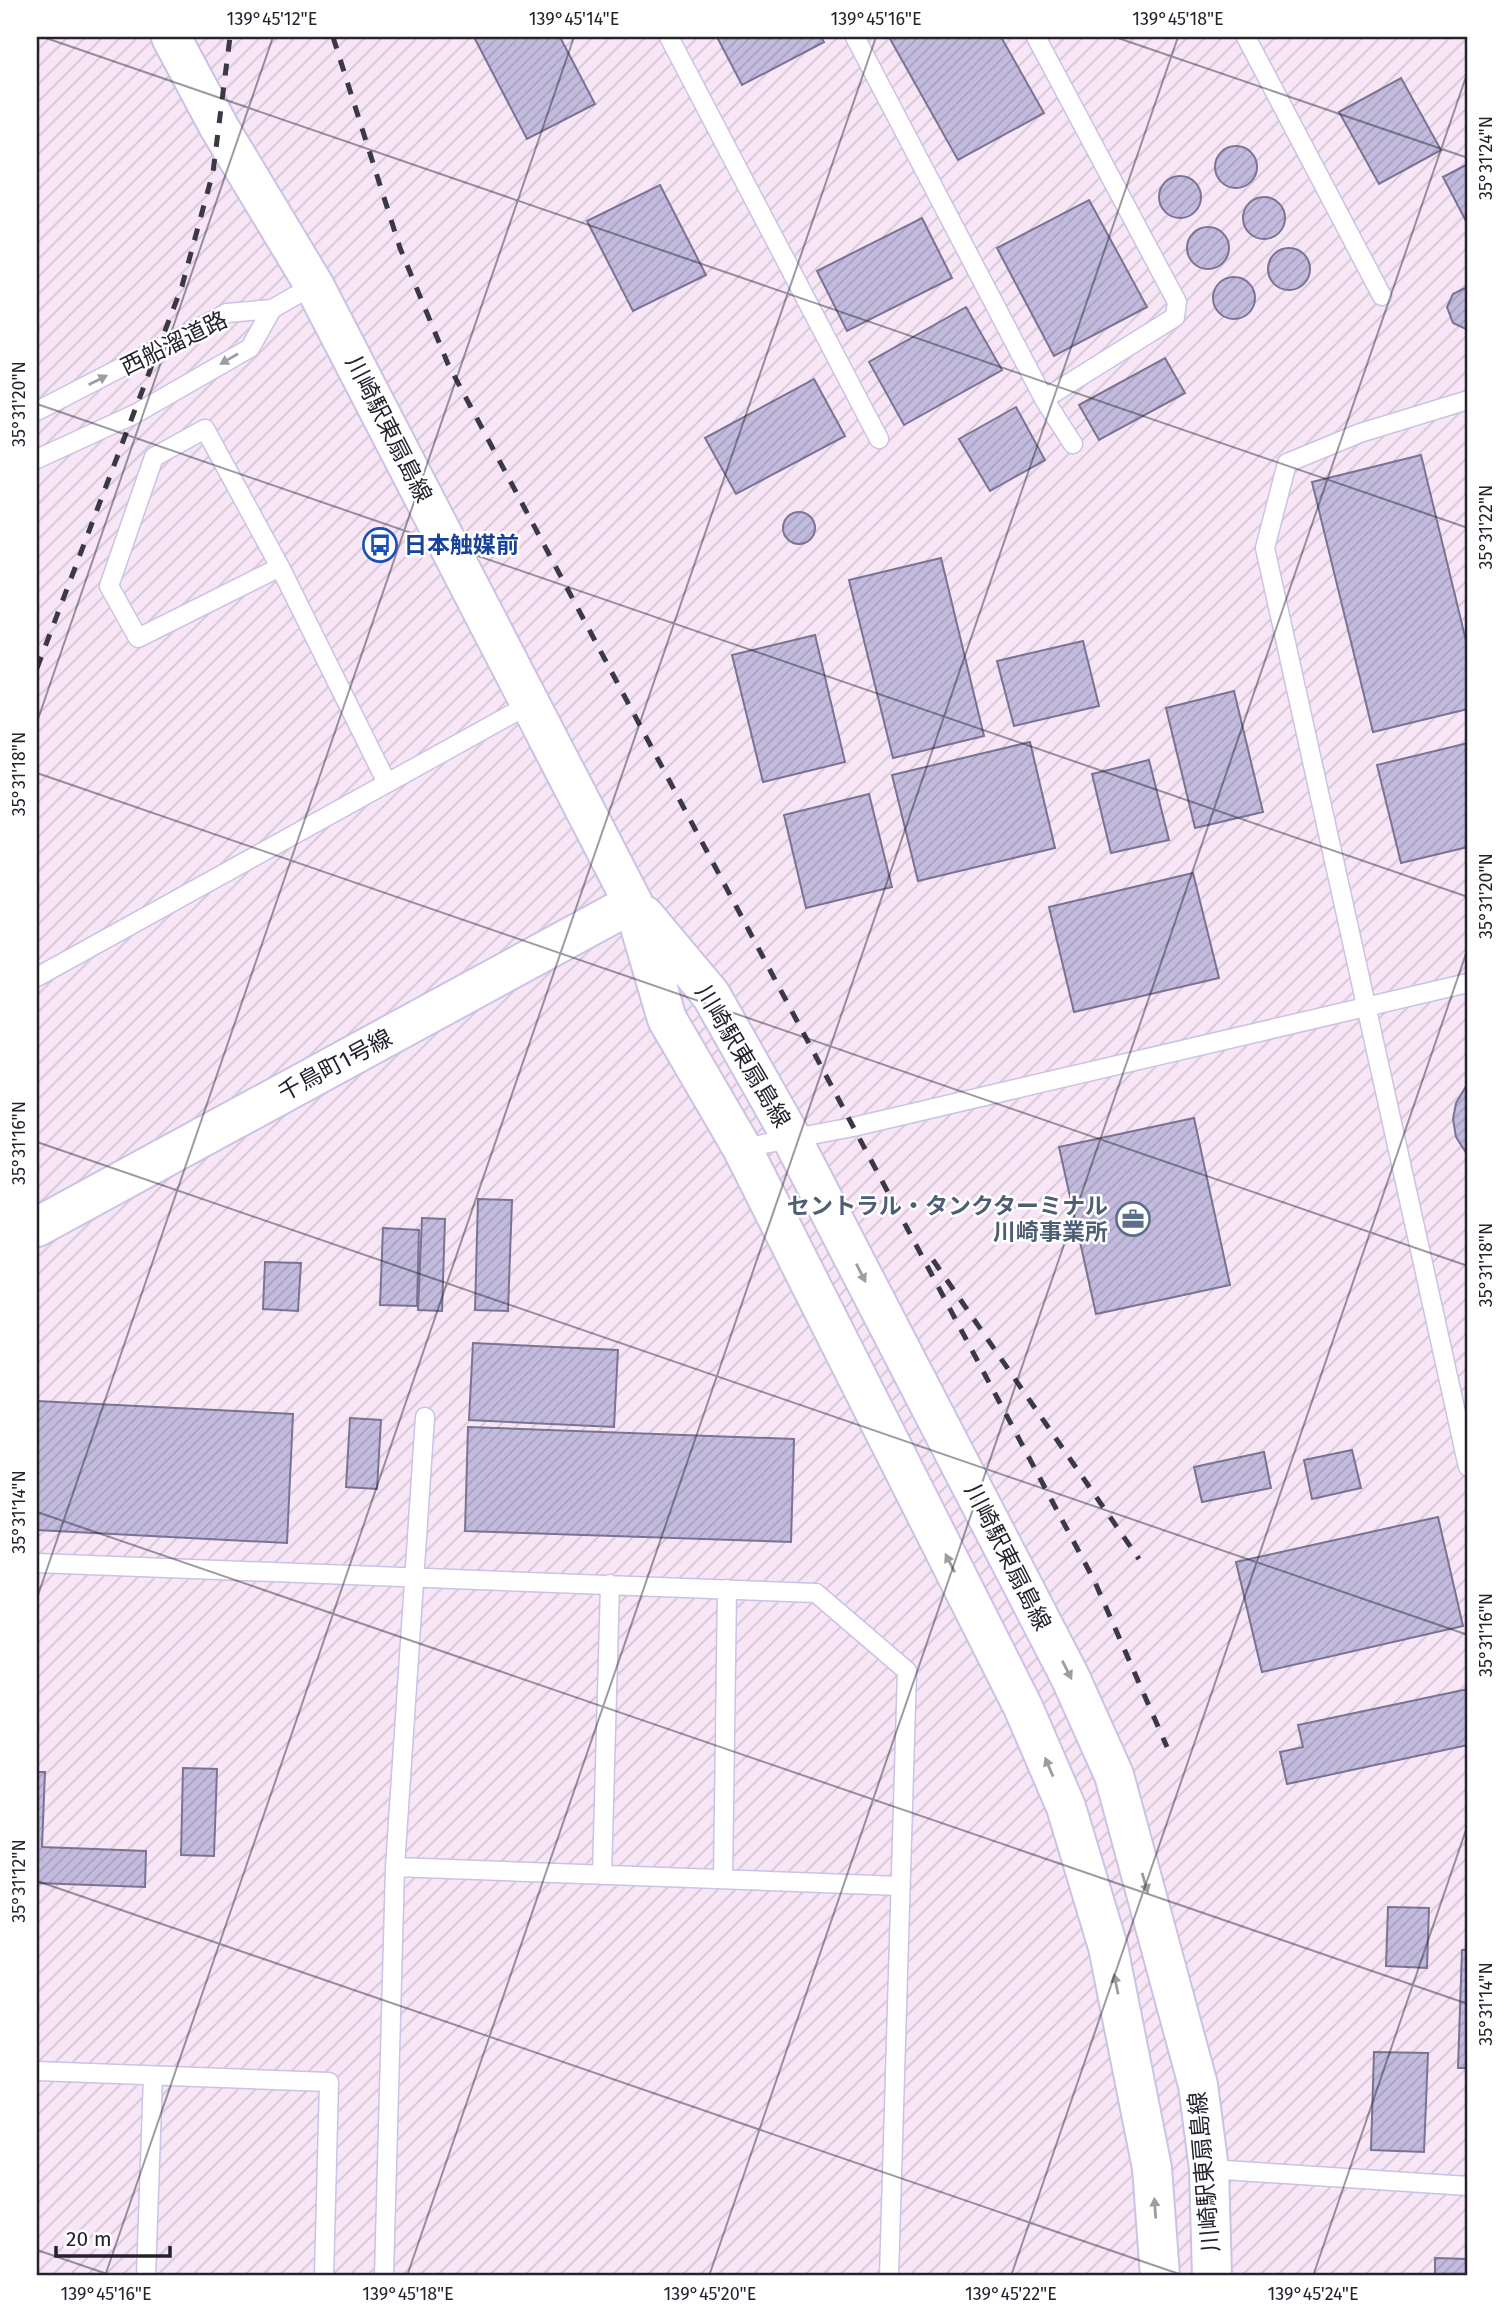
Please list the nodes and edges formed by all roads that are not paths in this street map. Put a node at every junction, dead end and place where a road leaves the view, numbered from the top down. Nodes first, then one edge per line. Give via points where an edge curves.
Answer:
1 (171, 37) edge
2 (669, 37) edge
3 (855, 37) edge
4 (1036, 37) edge
5 (1246, 37) edge
6 (314, 285) junction
7 (1382, 296) dead end
8 (272, 309) junction
9 (1044, 399) junction
10 (1468, 400) edge
11 (37, 411) edge
12 (879, 439) dead end
13 (1073, 444) dead end
14 (37, 459) edge
15 (280, 567) junction
16 (530, 704) junction
17 (387, 783) junction
18 (633, 903) junction
19 (37, 976) edge
20 (1468, 983) edge
21 (1365, 1006) junction
22 (790, 1138) junction
23 (742, 1149) junction
24 (37, 1227) edge
25 (425, 1417) dead end
26 (1468, 1467) edge
27 (37, 1563) edge
28 (412, 1576) junction
29 (610, 1584) junction
30 (727, 1589) junction
31 (395, 1867) junction
32 (602, 1875) junction
33 (723, 1879) junction
34 (901, 1886) junction
35 (37, 2071) edge
36 (153, 2076) junction
37 (1209, 2169) junction
38 (1468, 2186) edge
39 (146, 2276) edge
40 (324, 2276) edge
41 (384, 2276) edge
42 (889, 2276) edge
43 (1160, 2276) edge
44 (1212, 2276) edge

1 - 6 street, 川崎駅東扇島線
2 - 12 lane
3 - 9 lane
4 - 9 lane via 1177,302 1175,317
5 - 7 lane
6 - 8 lane, 西船溜道路
6 - 16 street, 川崎駅東扇島線
11 -> 8 lane, 西船溜道路 via 227,313
8 -> 14 lane via 250,348 135,414
9 - 13 lane
10 - 21 lane via 1360,433 1287,463 1265,548
15 - 15 lane via 205,429 154,457 109,586 138,638
15 - 17 lane
16 - 17 lane
16 - 18 street, 川崎駅東扇島線
17 - 19 lane
18 - 22 street, 川崎駅東扇島線 via 711,995
18 - 23 street, 川崎駅東扇島線 via 667,1018
18 - 24 street, 千鳥町1号線
20 - 21 lane
21 - 22 lane
21 - 26 lane
22 - 23 lane
22 -> 37 street, 川崎駅東扇島線 via 1070,1677 1114,1774 1198,2085
43 -> 23 street, 川崎駅東扇島線 via 1152,2168 1139,2091 1108,1947 1066,1807 1023,1707
25 - 28 lane via 419,1539
27 - 28 lane
28 - 29 lane
28 - 31 lane
29 - 30 lane
29 - 32 lane
30 - 33 lane
30 - 34 lane via 816,1593 907,1671
31 - 32 lane
31 - 41 lane
32 - 33 lane
33 - 34 lane
34 - 42 lane
35 - 36 lane
36 - 39 lane
36 - 40 lane via 330,2082
37 - 38 lane
37 - 44 street, 川崎駅東扇島線

